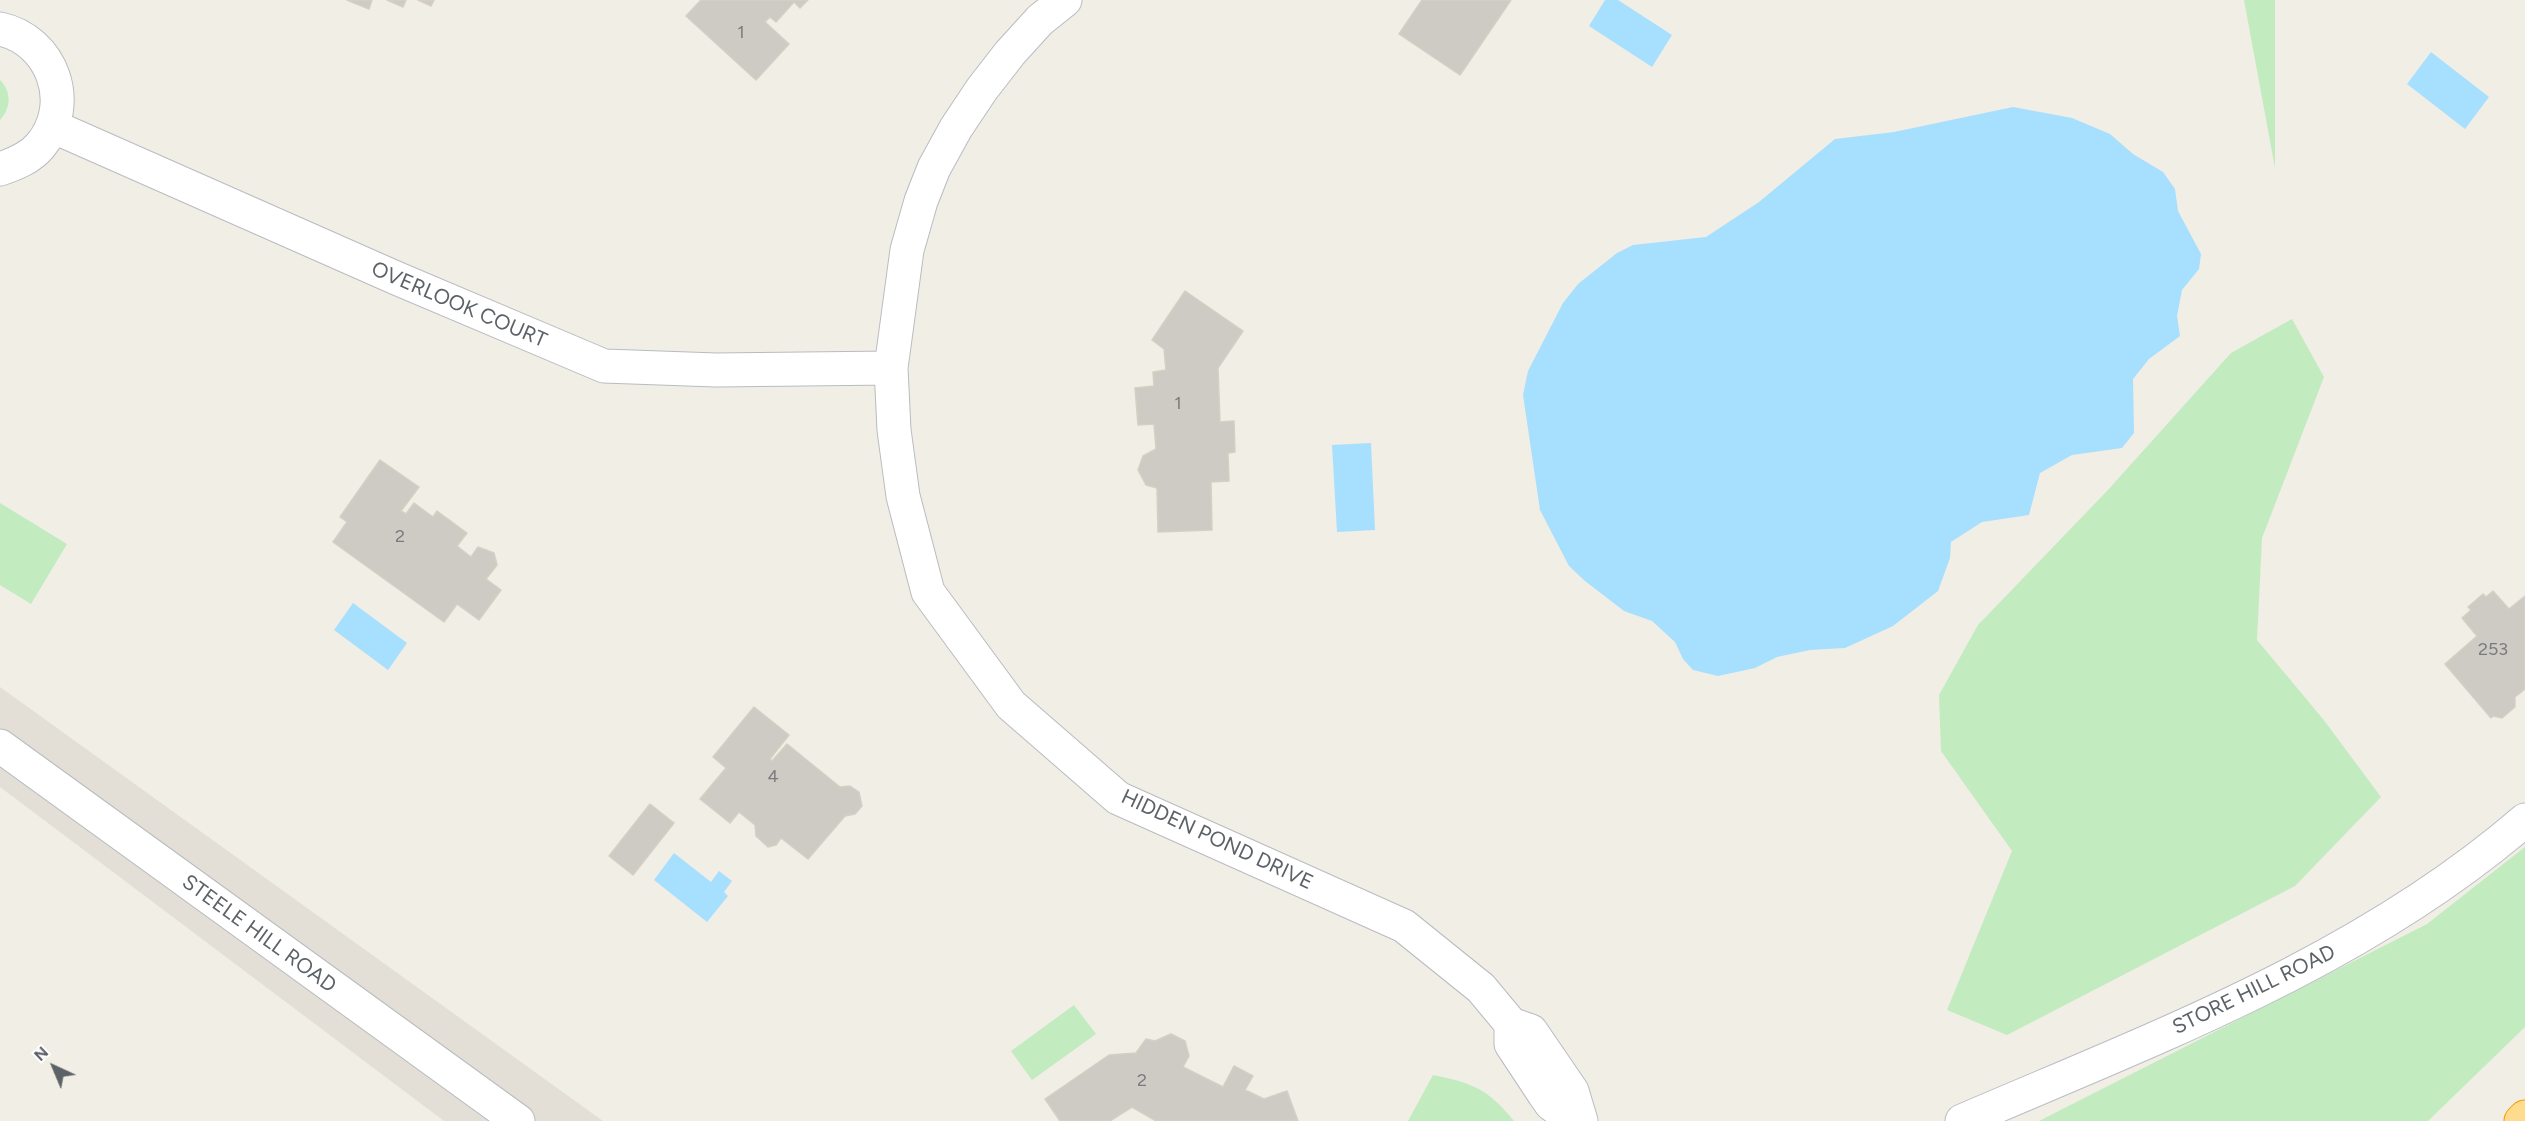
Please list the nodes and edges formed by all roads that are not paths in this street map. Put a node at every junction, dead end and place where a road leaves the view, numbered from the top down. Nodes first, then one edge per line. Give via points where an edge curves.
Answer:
1 (1065, 0) edge
2 (0, 29) edge
3 (52, 126) junction
4 (0, 169) edge
5 (891, 368) junction
6 (0, 746) edge
7 (2525, 820) edge
8 (1511, 1024) junction
9 (2525, 1117) edge
10 (518, 1121) edge
11 (1575, 1121) edge
12 (1581, 1121) edge
13 (1962, 1121) edge
14 (2521, 1121) edge

1 - 5 street, HIDDEN POND DRIVE via 1010,53 956,128 934,168 907,250
2 - 3 street via 31,42 47,59 56,81 58,104
3 - 4 street via 40,146 22,161
3 - 5 street, OVERLOOK COURT via 604,366 716,370
5 - 8 street, HIDDEN POND DRIVE via 903,496 928,592 1011,705 1119,798 1404,926 1481,988
6 - 10 street, STEELE HILL ROAD
7 - 13 street, STORE HILL ROAD via 2420,900 2309,965 2181,1026
8 - 11 street, HIDDEN POND DRIVE via 1511,1044 1551,1104
8 - 12 street, HIDDEN POND DRIVE via 1531,1031 1572,1090
9 - 14 highway

